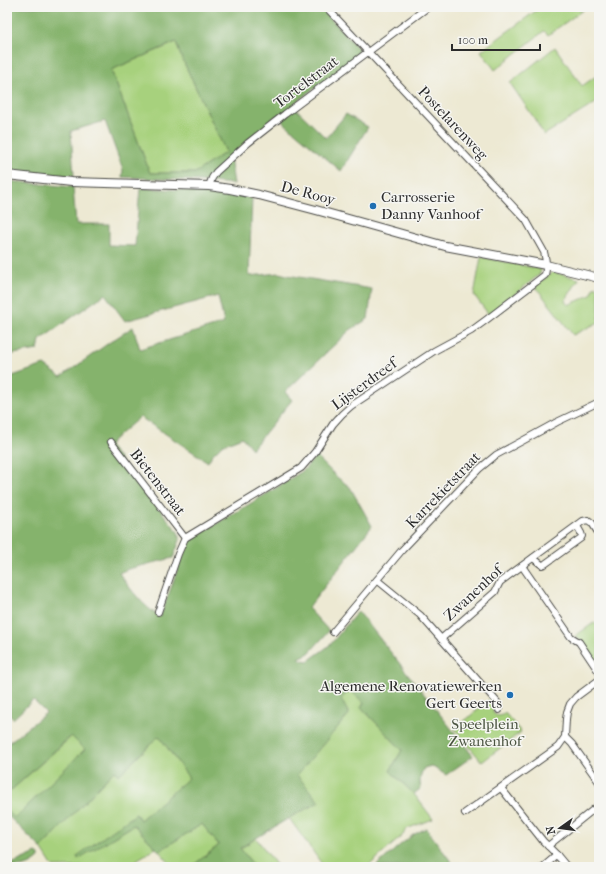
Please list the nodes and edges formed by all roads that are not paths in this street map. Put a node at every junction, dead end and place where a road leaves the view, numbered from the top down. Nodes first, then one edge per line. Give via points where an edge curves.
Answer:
1 (326, 7) edge
2 (428, 7) edge
3 (368, 52) junction
4 (7, 175) edge
5 (209, 186) junction
6 (546, 265) junction
7 (598, 277) edge
8 (599, 402) edge
9 (111, 442) dead end
10 (577, 526) junction
11 (599, 534) edge
12 (185, 538) junction
13 (534, 558) junction
14 (522, 566) junction
15 (378, 580) junction
16 (158, 612) dead end
17 (333, 632) dead end
18 (441, 639) junction
19 (599, 672) edge
20 (599, 680) edge
21 (499, 710) dead end
22 (565, 737) junction
23 (599, 782) edge
24 (501, 788) junction
25 (599, 805) edge
26 (464, 813) dead end
27 (548, 846) junction
28 (557, 855) junction
29 (543, 867) edge
30 (567, 867) edge

1 - 3 street, Postelarenweg
2 - 3 street, Tortelstraat
3 - 5 street, Tortelstraat via 248,144 216,172
3 - 6 street, Postelarenweg via 526,220 544,252
4 - 5 street, De Rooy via 71,182
5 - 6 street, De Rooy via 259,195 445,246
6 - 7 street, De Rooy
6 - 12 street, Lijsterdreef via 545,275 486,320 351,406 333,424 301,468
8 - 15 street, Karrekietstraat via 496,455 479,469 402,550
9 - 12 street, Bietenstraat
10 - 11 street via 588,520
10 - 13 street, Zwanenhof
10 - 13 street via 581,538 545,564 540,564
12 - 16 street
13 - 14 street, Zwanenhof
14 - 18 street, Zwanenhof via 500,582 495,592
14 - 19 street, Zwanenhof
15 - 17 street, Karrekietstraat
15 - 18 street, Zwanenhof via 420,615
18 - 21 street, Zwanenhof via 496,702
20 - 22 street via 570,704
22 - 23 street
22 - 24 street via 558,747
24 - 26 street
24 - 27 street
25 - 27 street
27 - 28 street
28 - 29 street
28 - 30 street

